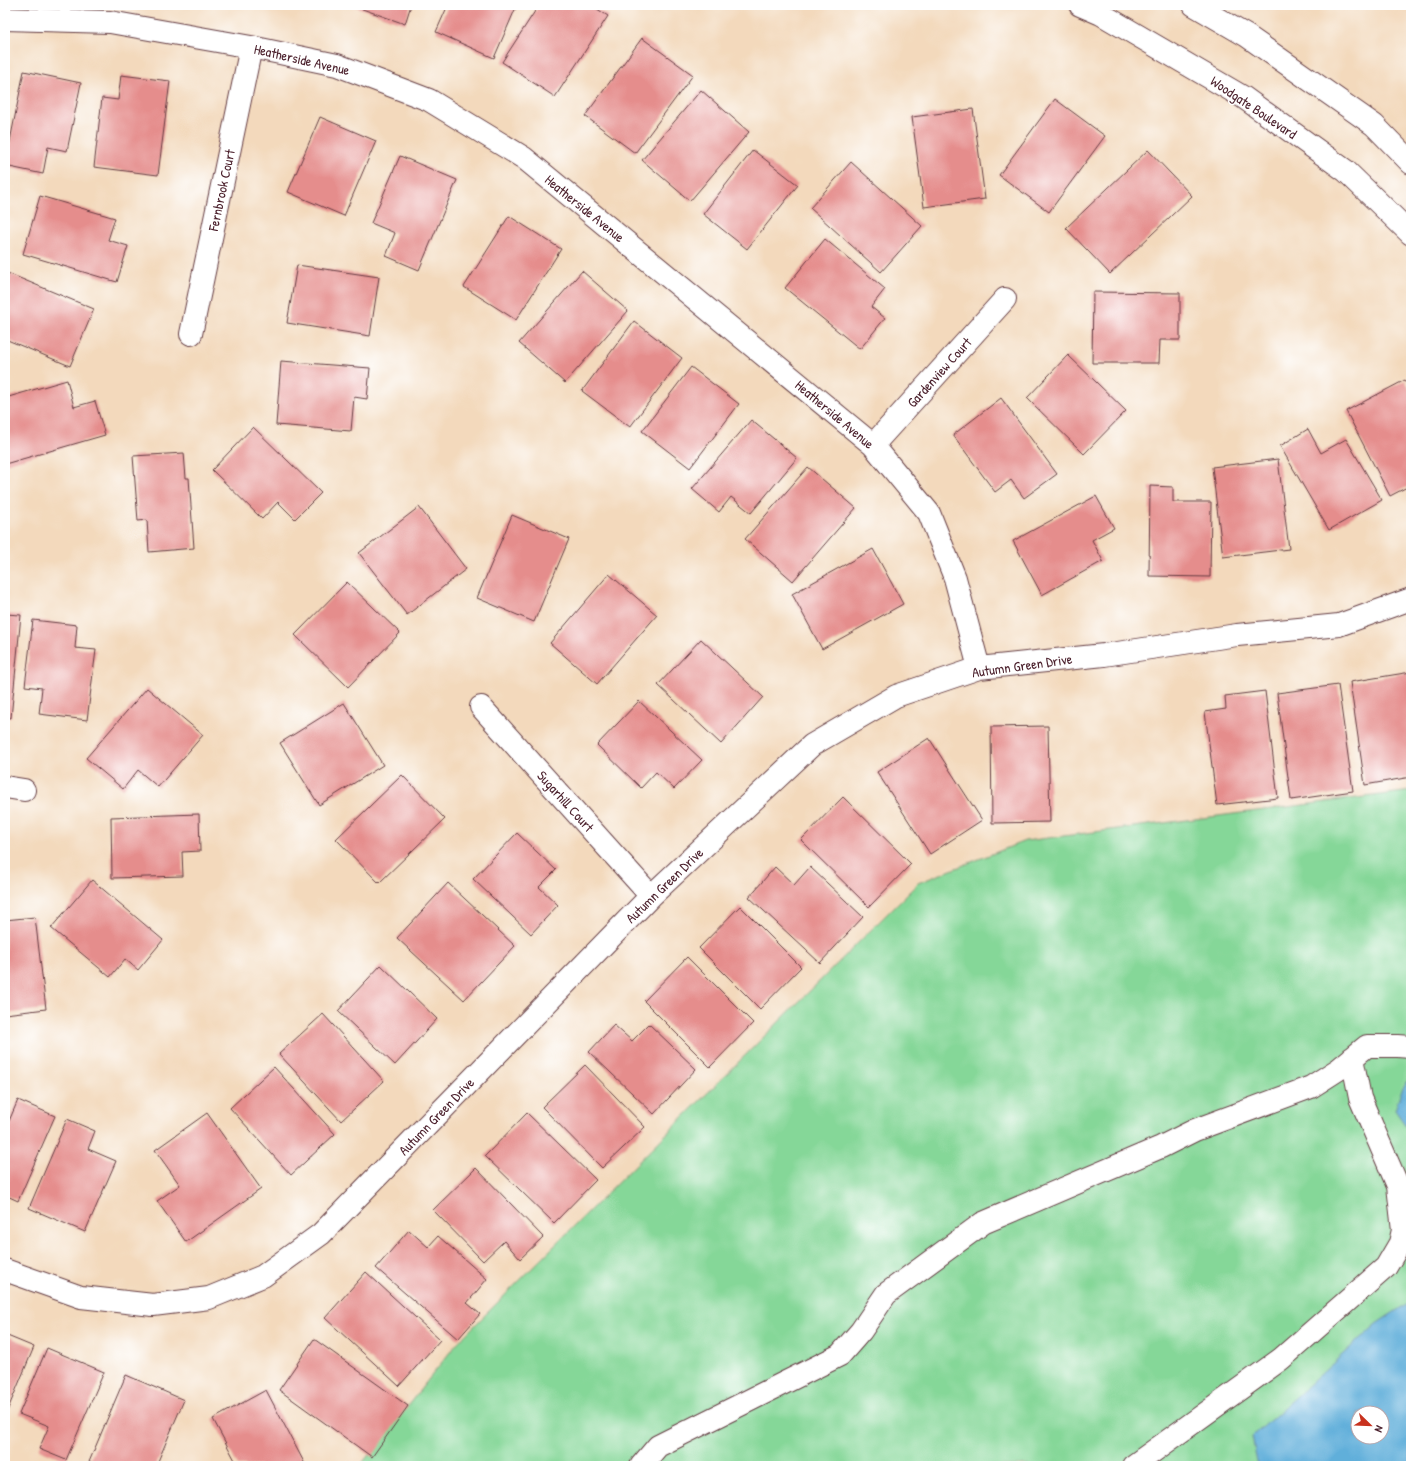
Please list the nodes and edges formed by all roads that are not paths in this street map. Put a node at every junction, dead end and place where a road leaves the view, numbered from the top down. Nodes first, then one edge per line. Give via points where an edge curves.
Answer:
1 (1080, 5) edge
2 (1194, 5) edge
3 (5, 19) edge
4 (251, 47) junction
5 (1411, 163) edge
6 (1411, 234) edge
7 (1005, 299) dead end
8 (191, 334) dead end
9 (873, 445) junction
10 (1411, 599) edge
11 (979, 668) junction
12 (481, 707) dead end
13 (651, 896) junction
14 (1404, 1047) edge
15 (1352, 1058) junction
16 (5, 1270) edge
17 (641, 1466) edge
18 (1133, 1466) edge

1 - 6 street, Woodgate Boulevard via 1101,14 1243,97 1346,171
2 - 5 street via 1247,36 1374,125
3 - 4 street, Heatherside Avenue via 110,22
4 - 8 street, Fernbrook Court
4 - 9 street, Heatherside Avenue via 337,65 429,100 524,158
7 - 9 street, Gardenview Court
9 - 11 street, Heatherside Avenue via 929,513 955,578
10 - 11 street, Autumn Green Drive via 1339,625 1237,635 1104,655
11 - 13 street, Autumn Green Drive via 896,696 812,745
12 - 13 street, Sugarhill Court
13 - 16 street, Autumn Green Drive via 321,1234 263,1276 209,1298 153,1305 81,1297
14 - 15 street via 1367,1046
15 - 17 street via 1311,1087 1194,1130 1161,1147 983,1223 886,1294 840,1355 658,1446
15 - 18 street via 1360,1098 1398,1186 1403,1230 1400,1243 1386,1267 1281,1359

